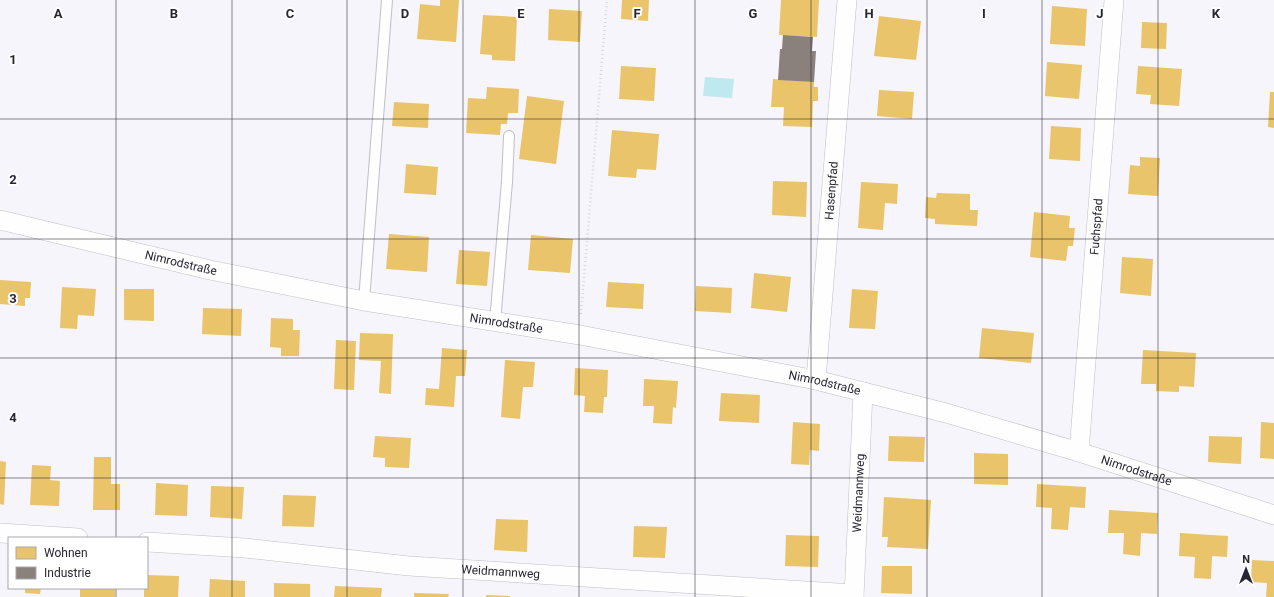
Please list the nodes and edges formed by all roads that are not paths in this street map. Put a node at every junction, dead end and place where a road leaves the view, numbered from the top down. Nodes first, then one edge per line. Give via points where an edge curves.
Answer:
1 (387, 0) edge
2 (847, 0) edge
3 (1114, 0) edge
4 (509, 136) dead end
5 (0, 220) edge
6 (364, 301) junction
7 (495, 322) junction
8 (816, 380) junction
9 (863, 392) junction
10 (1079, 452) junction
11 (1274, 515) edge
12 (0, 533) edge
13 (62, 537) edge
14 (148, 542) edge
15 (854, 595) edge

1 - 6 lane
2 - 8 street, Hasenpfad
3 - 10 street, Fuchspfad
4 - 7 lane
5 - 6 street, Nimrodstraße via 210,270
6 - 7 street, Nimrodstraße
7 - 8 street, Nimrodstraße via 580,335
8 - 9 street, Nimrodstraße
9 - 10 street, Nimrodstraße
9 - 15 street, Weidmannweg
10 - 11 street, Nimrodstraße
12 - 13 street
14 - 15 street, Weidmannweg via 245,548 410,566

